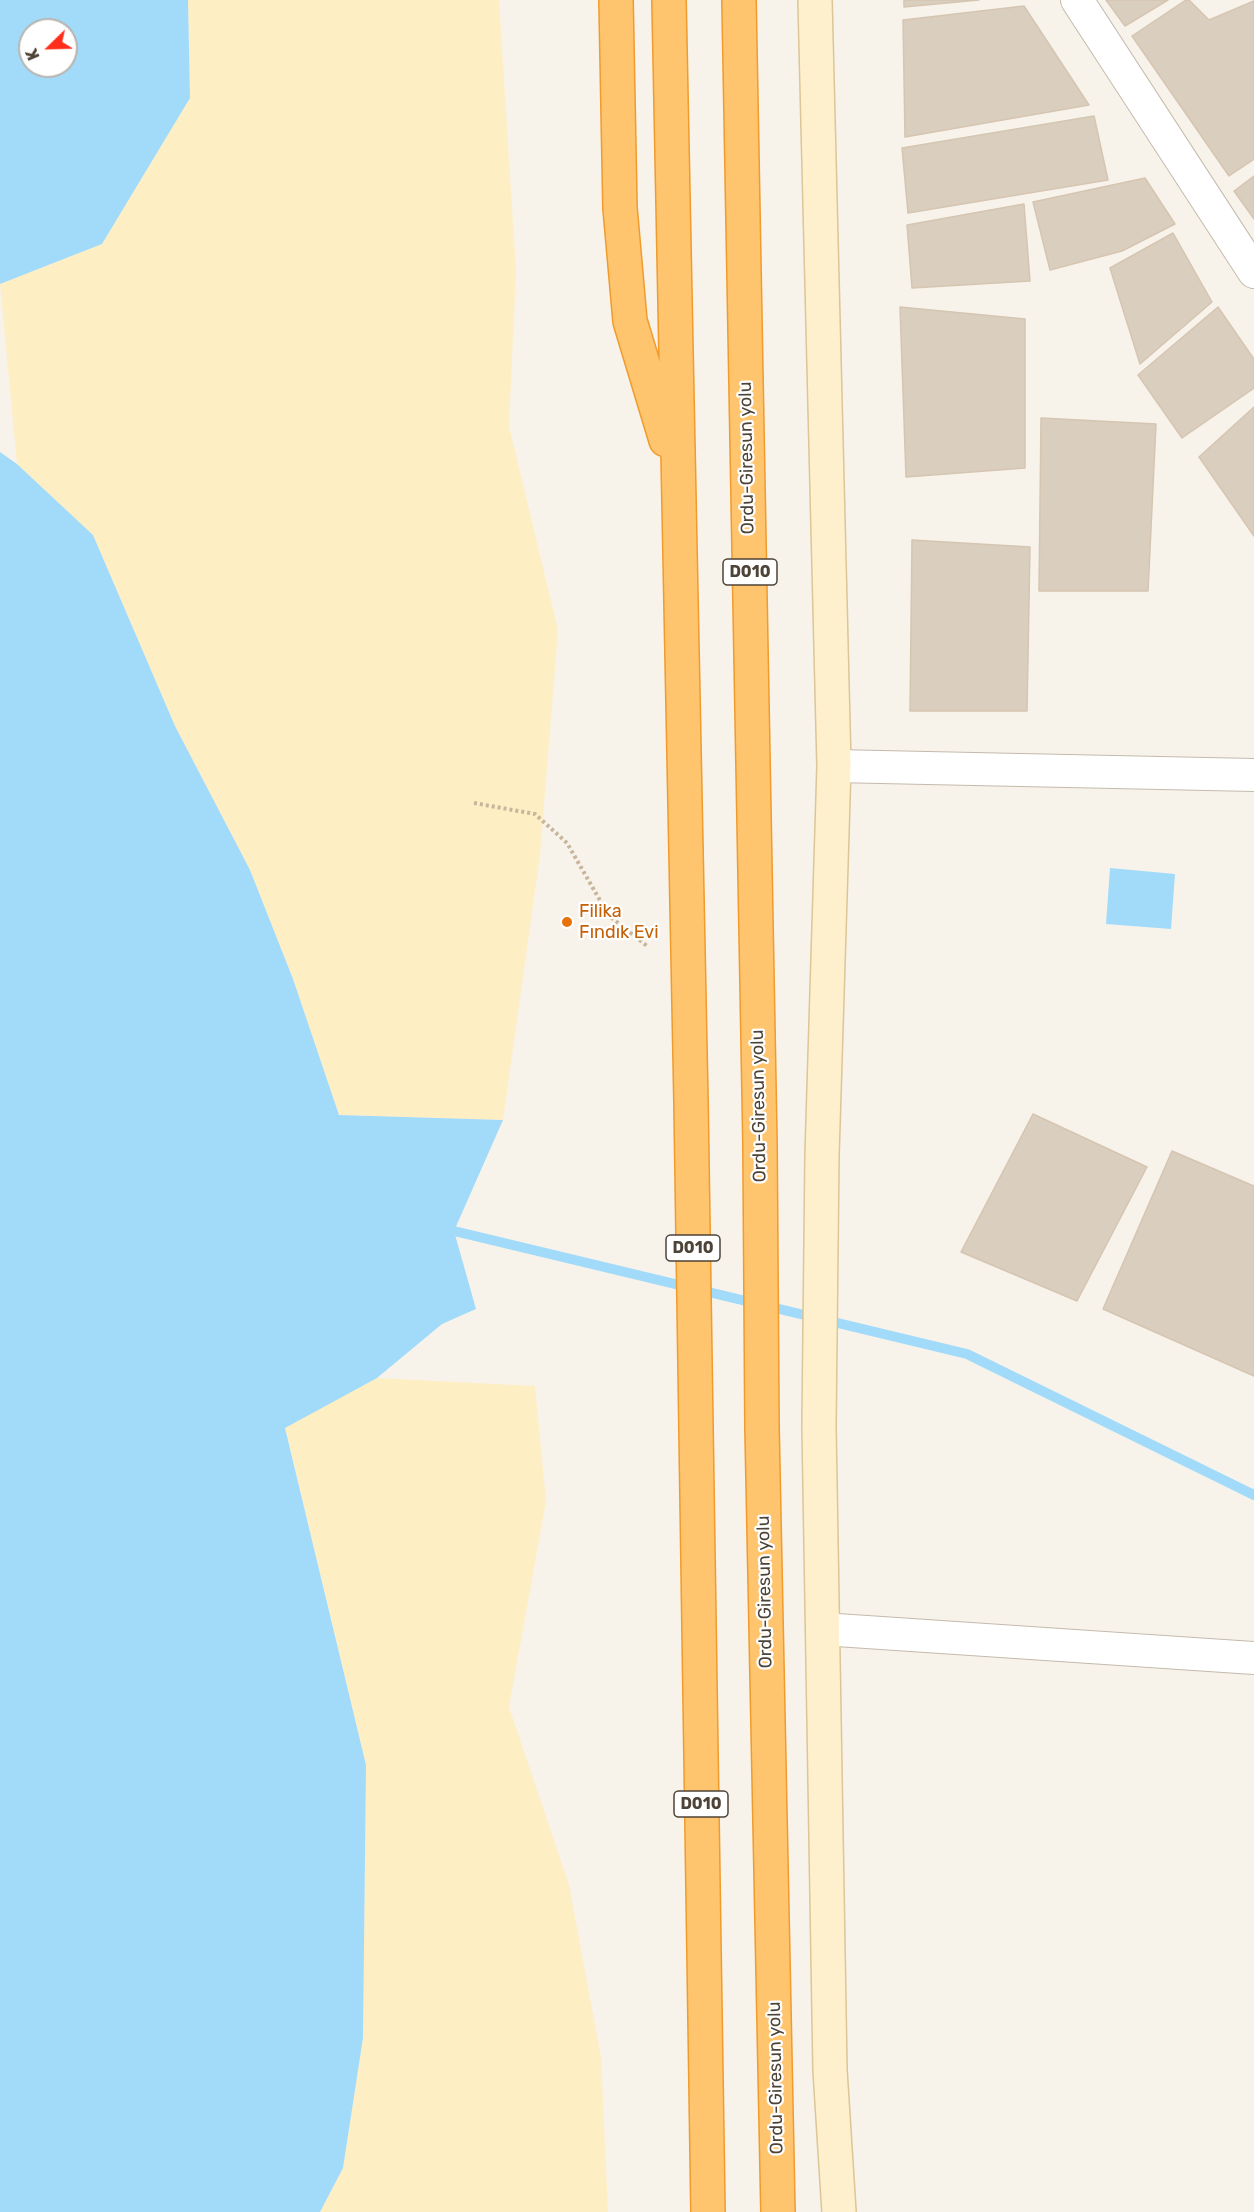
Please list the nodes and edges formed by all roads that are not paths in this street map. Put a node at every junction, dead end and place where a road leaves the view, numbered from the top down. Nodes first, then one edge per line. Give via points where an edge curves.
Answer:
1 (616, 0) edge
2 (669, 0) edge
3 (739, 0) edge
4 (815, 0) edge
5 (1077, 0) edge
6 (1254, 272) edge
7 (677, 478) junction
8 (834, 766) junction
9 (1254, 776) edge
10 (822, 1629) junction
11 (1254, 1658) edge
12 (708, 2212) edge
13 (778, 2212) edge
14 (839, 2212) edge

1 - 7 highway via 620,208 630,321
2 - 7 highway, D010
3 - 13 highway, Ordu-Giresun yolu / D010
4 - 8 street
5 - 6 street
7 - 12 highway, D010
8 - 9 street
8 - 10 street via 822,1155
10 - 11 street
10 - 14 street via 830,2070

